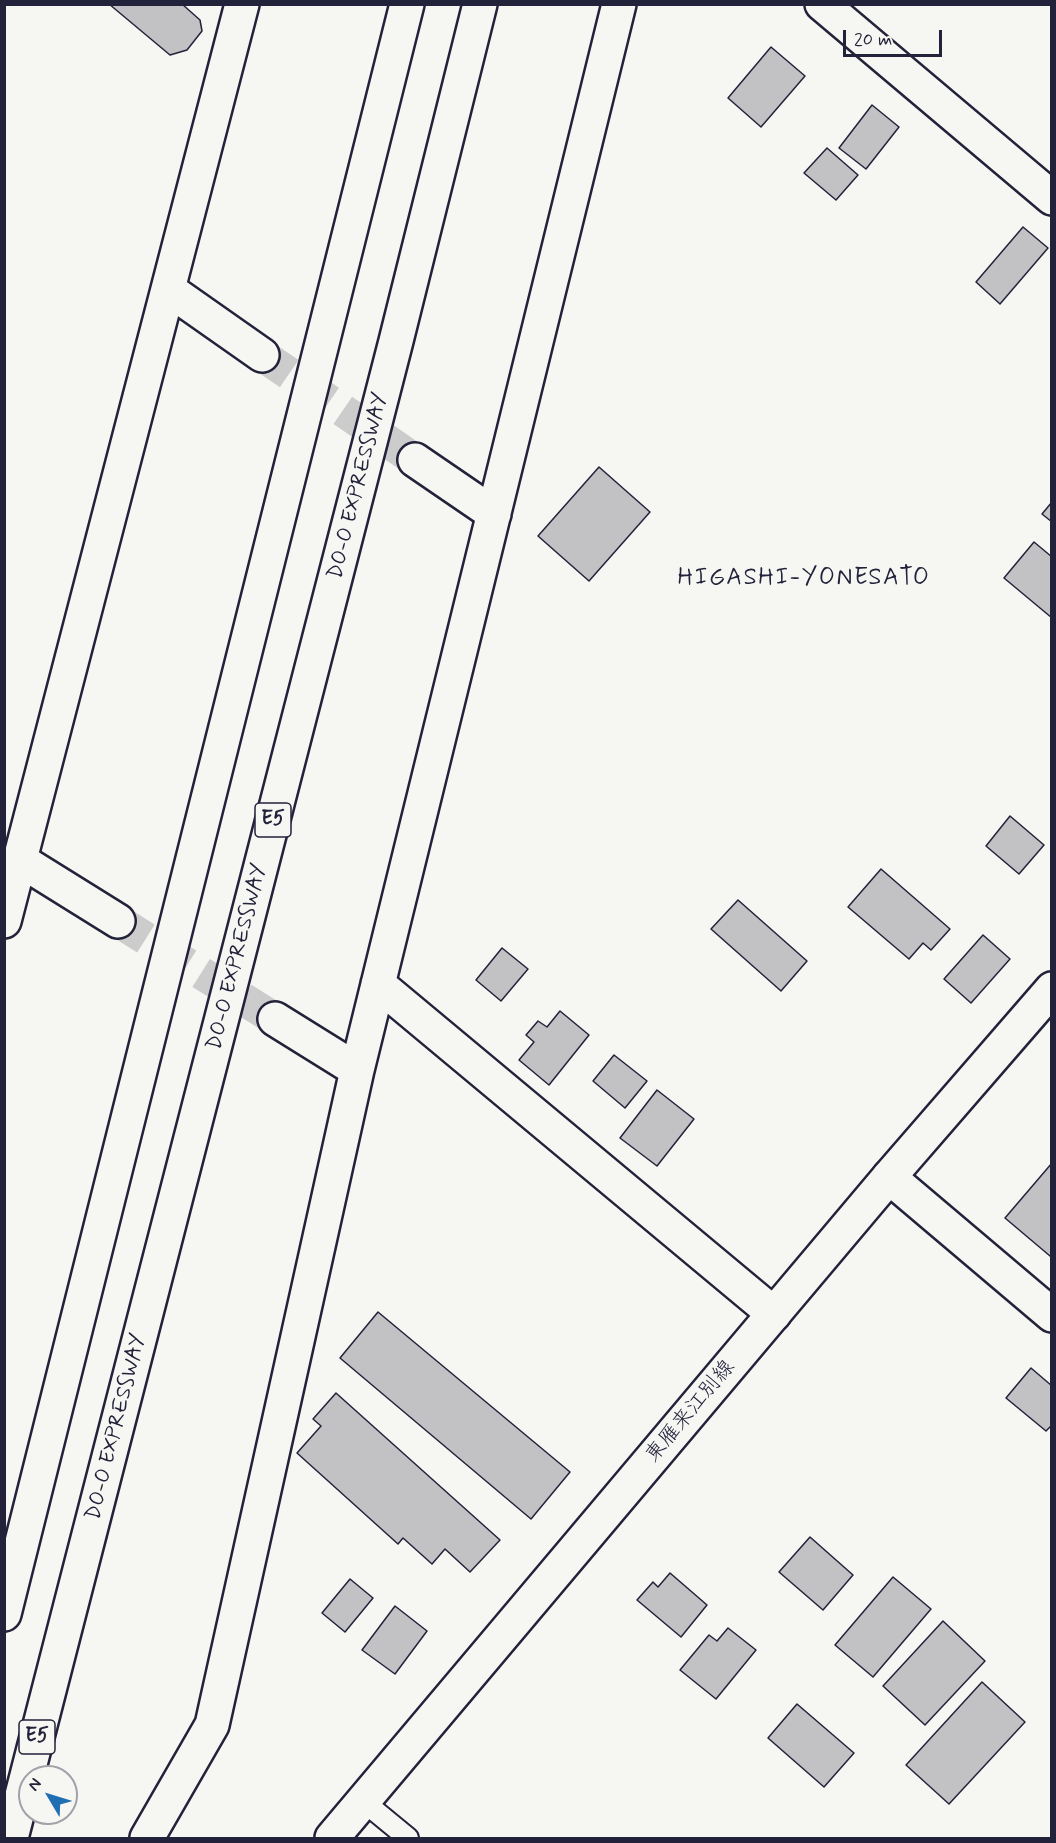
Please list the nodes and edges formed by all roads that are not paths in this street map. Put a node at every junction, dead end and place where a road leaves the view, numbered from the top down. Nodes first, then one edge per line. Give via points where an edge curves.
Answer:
1 (242, 4) edge
2 (407, 4) edge
3 (480, 4) edge
4 (619, 4) edge
5 (822, 4) edge
6 (1052, 198) edge
7 (168, 289) junction
8 (262, 355) tunnel mouth
9 (415, 460) tunnel mouth
10 (494, 514) junction
11 (20, 860) junction
12 (4, 921) edge
13 (118, 921) tunnel mouth
14 (378, 984) junction
15 (1047, 1003) edge
16 (275, 1019) tunnel mouth
17 (357, 1070) junction
18 (889, 1177) junction
19 (774, 1314) junction
20 (1052, 1315) edge
21 (4, 1614) edge
22 (363, 1801) junction
23 (11, 1839) edge
24 (147, 1839) edge
25 (332, 1839) edge
26 (408, 1839) edge

1 - 7 main road
2 - 21 main road
3 - 23 main road, DO-O EXPRESSWAY / E5
4 - 10 main road
5 - 6 main road
7 - 8 main road
7 - 11 main road
9 - 10 main road
10 - 14 main road
11 - 12 main road
11 - 13 main road
14 - 17 main road
14 - 19 main road
15 - 18 main road, 東雁来江別線
16 - 17 main road
17 - 24 main road via 212,1725
18 - 19 main road, 東雁来江別線
18 - 20 main road
19 - 22 main road, 東雁来江別線
22 - 25 main road, 東雁来江別線
22 - 26 lane

